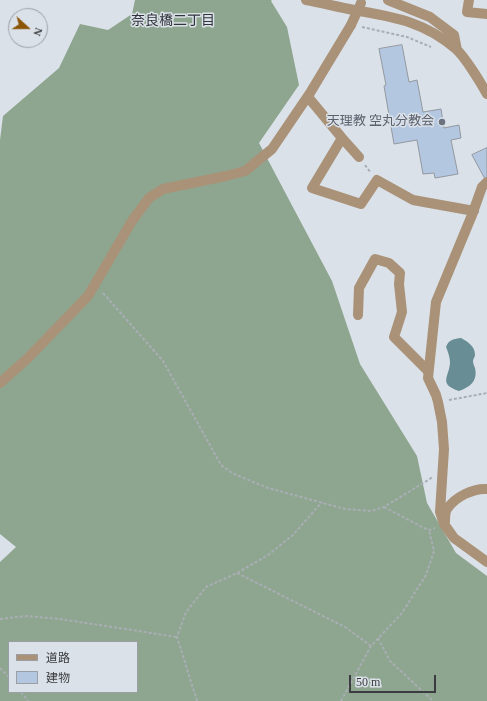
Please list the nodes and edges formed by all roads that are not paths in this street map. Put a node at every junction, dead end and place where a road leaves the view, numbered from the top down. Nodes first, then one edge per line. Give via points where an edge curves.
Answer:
1 (306, 0) edge
2 (388, 0) edge
3 (469, 0) edge
4 (362, 1) edge
5 (487, 14) edge
6 (457, 50) junction
7 (487, 94) edge
8 (308, 97) junction
9 (342, 138) junction
10 (359, 157) road end
11 (487, 182) edge
12 (474, 211) junction
13 (358, 315) dead end
14 (428, 371) junction
15 (0, 383) edge
16 (487, 489) edge
17 (444, 524) junction
18 (487, 562) edge

1 - 6 street via 387,15 416,24
2 - 6 street via 430,17 454,36
3 - 5 street via 467,12
4 - 8 street, bridge via 351,25
6 - 7 street
8 - 9 street
8 - 15 street via 272,148 245,171 163,189 149,198 132,221 88,296
9 - 10 street
9 - 12 street via 312,188 361,204 377,180 413,200
11 - 12 street via 482,187
12 - 14 street via 436,302
13 - 14 street via 359,288 375,259 389,264 400,273 402,312 394,337
14 - 17 street via 442,422 444,449 440,512
16 - 17 street via 473,491 455,502 447,510
17 - 18 street via 454,538

